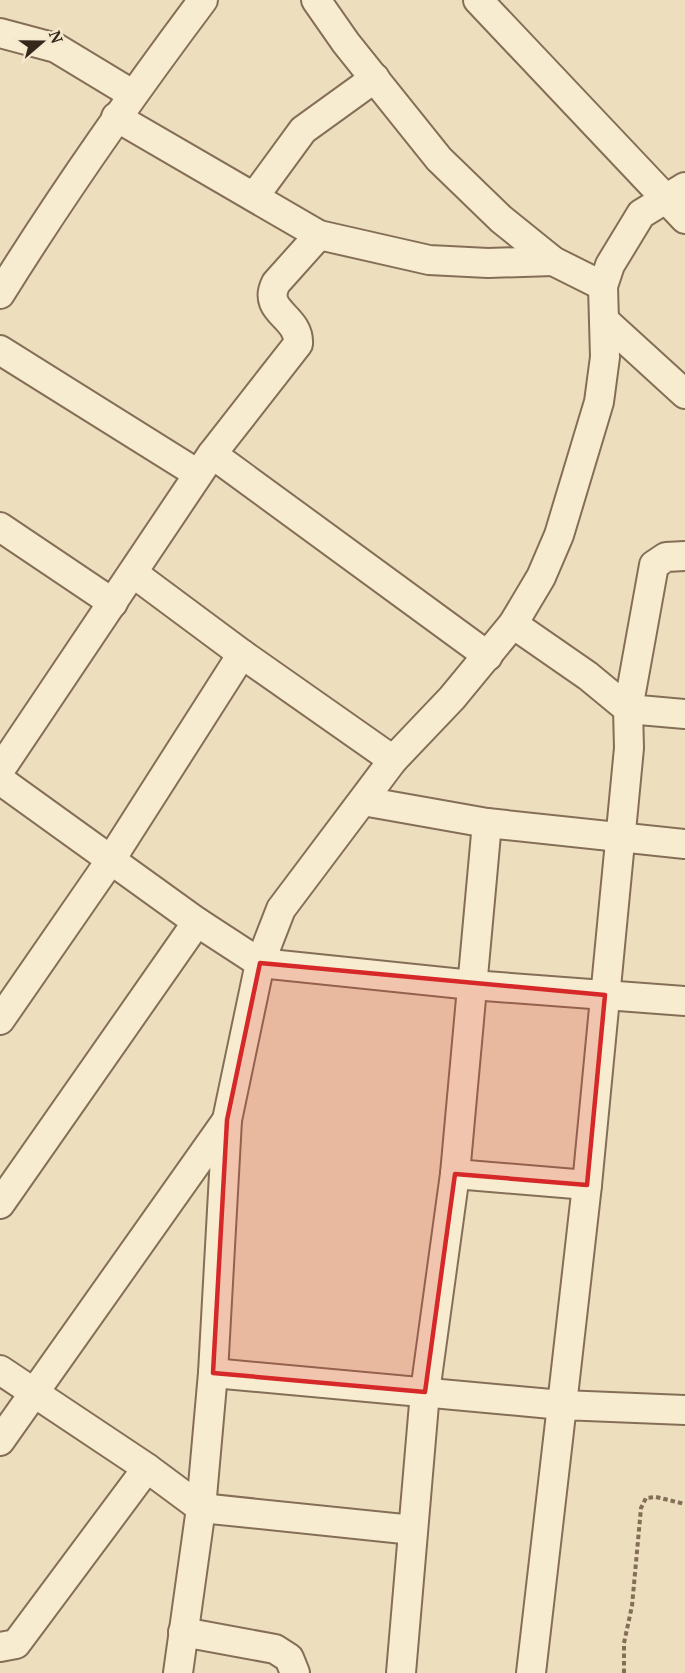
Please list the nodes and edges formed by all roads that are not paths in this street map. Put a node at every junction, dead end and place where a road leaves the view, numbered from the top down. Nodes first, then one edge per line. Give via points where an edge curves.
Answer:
1 (203, 0) edge
2 (316, 0) edge
3 (478, 0) edge
4 (0, 33) edge
5 (375, 78) junction
6 (132, 94) junction
7 (116, 117) junction
8 (675, 192) edge
9 (254, 197) junction
10 (685, 219) edge
11 (319, 235) junction
12 (553, 261) junction
13 (603, 286) junction
14 (0, 294) edge
15 (604, 320) junction
16 (0, 350) edge
17 (685, 394) edge
18 (205, 464) junction
19 (0, 527) edge
20 (685, 556) edge
21 (133, 573) junction
22 (113, 603) junction
23 (513, 624) junction
24 (242, 654) junction
25 (488, 656) junction
26 (628, 709) junction
27 (685, 714) edge
28 (393, 760) junction
29 (0, 770) edge
30 (0, 780) edge
31 (363, 801) junction
32 (487, 823) junction
33 (620, 836) junction
34 (685, 844) edge
35 (110, 861) junction
36 (197, 922) junction
37 (260, 963) junction
38 (472, 985) junction
39 (605, 995) junction
40 (685, 1001) edge
41 (0, 1020) edge
42 (227, 1120) junction
43 (455, 1174) junction
44 (587, 1185) junction
45 (0, 1204) edge
46 (0, 1370) edge
47 (213, 1373) junction
48 (425, 1392) junction
49 (35, 1394) junction
50 (562, 1405) junction
51 (685, 1410) edge
52 (0, 1441) edge
53 (147, 1468) junction
54 (201, 1508) junction
55 (413, 1530) junction
56 (183, 1632) junction
57 (0, 1647) edge
58 (178, 1673) edge
59 (295, 1673) edge
60 (402, 1673) edge
61 (531, 1673) edge

1 - 6 street
2 - 5 street
3 - 8 street
4 - 6 street via 56,48
5 - 9 street via 303,130
5 - 12 street via 439,159 501,219
6 - 7 street
7 - 9 street
7 - 14 street
8 - 10 street
8 - 13 street via 641,214 620,247
9 - 11 street
11 - 12 street via 429,260
11 - 18 street via 271,293 272,300 296,328 297,344
12 - 13 street
13 - 15 street
15 - 17 street
15 - 23 street via 605,357 588,445 546,567
16 - 18 street
18 - 21 street
18 - 25 street
19 - 22 street
20 - 26 street via 666,557 654,565
21 - 22 street
21 - 24 street
22 - 29 street
23 - 25 street
23 - 26 street
24 - 28 street
24 - 35 street
25 - 28 street
26 - 27 street
26 - 33 street via 629,748
28 - 31 street
30 - 35 street
31 - 32 street
31 - 37 street via 281,909
32 - 33 street
32 - 38 street
33 - 34 street
33 - 39 street
35 - 36 street
35 - 41 street
36 - 37 street
36 - 45 street
37 - 38 street
37 - 42 street
38 - 39 street
38 - 43 street
39 - 40 street
39 - 44 street
42 - 47 street
42 - 49 street
43 - 44 street
43 - 48 street
44 - 50 street
46 - 49 street
47 - 48 street
47 - 54 street
48 - 50 street
48 - 55 street
49 - 52 street
49 - 53 street
50 - 51 street
50 - 61 street
53 - 54 street
53 - 57 street via 16,1644
54 - 55 street
54 - 56 street
55 - 60 street
56 - 58 street
56 - 59 street via 275,1649 290,1658

